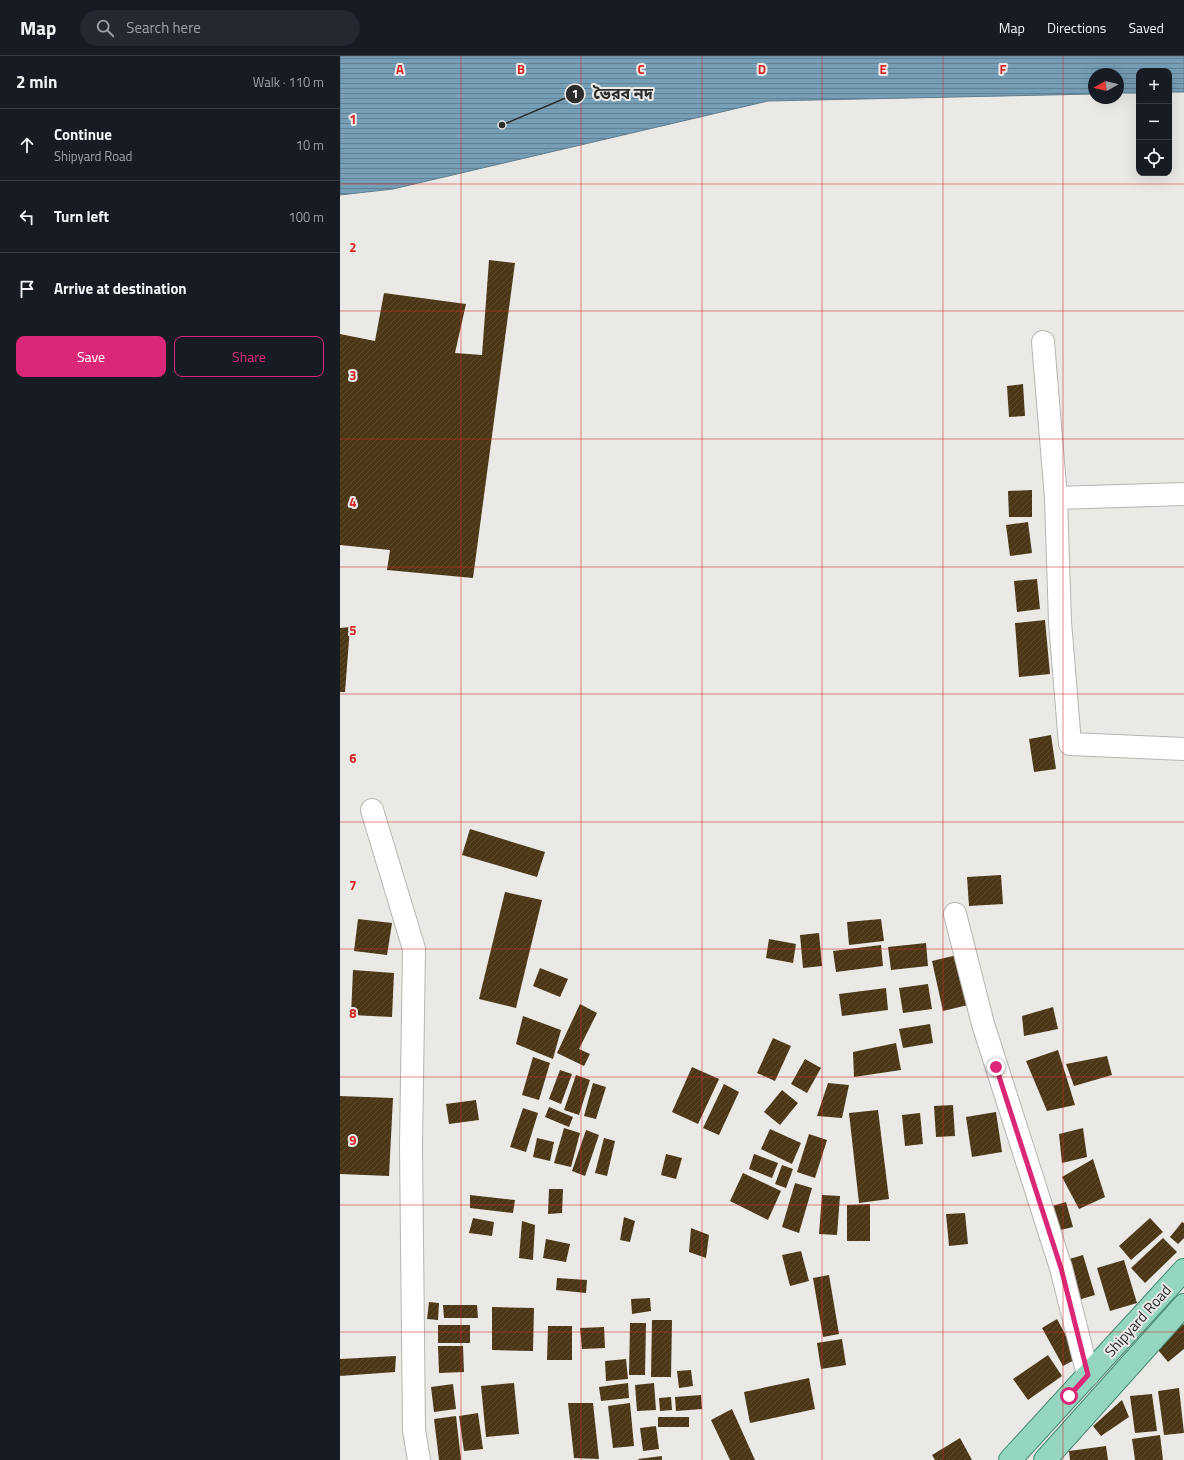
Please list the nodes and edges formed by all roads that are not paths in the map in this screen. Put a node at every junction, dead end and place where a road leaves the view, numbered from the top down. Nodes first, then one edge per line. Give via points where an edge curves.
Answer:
1 (1043, 342) dead end
2 (1184, 494) edge
3 (1056, 498) junction
4 (1184, 749) edge
5 (372, 810) dead end
6 (955, 914) dead end
7 (1184, 1270) edge
8 (1184, 1305) edge
9 (1088, 1375) junction
10 (419, 1460) edge
11 (1010, 1460) edge
12 (1045, 1460) edge

1 - 3 street
2 - 3 street
3 - 4 street via 1060,622 1070,744
5 - 10 street via 414,949 410,1145 414,1430
6 - 9 street via 983,1024 1061,1268
7 - 9 main road, Shipyard Road
8 - 12 main road, Shipyard Road
9 - 11 main road, Shipyard Road

